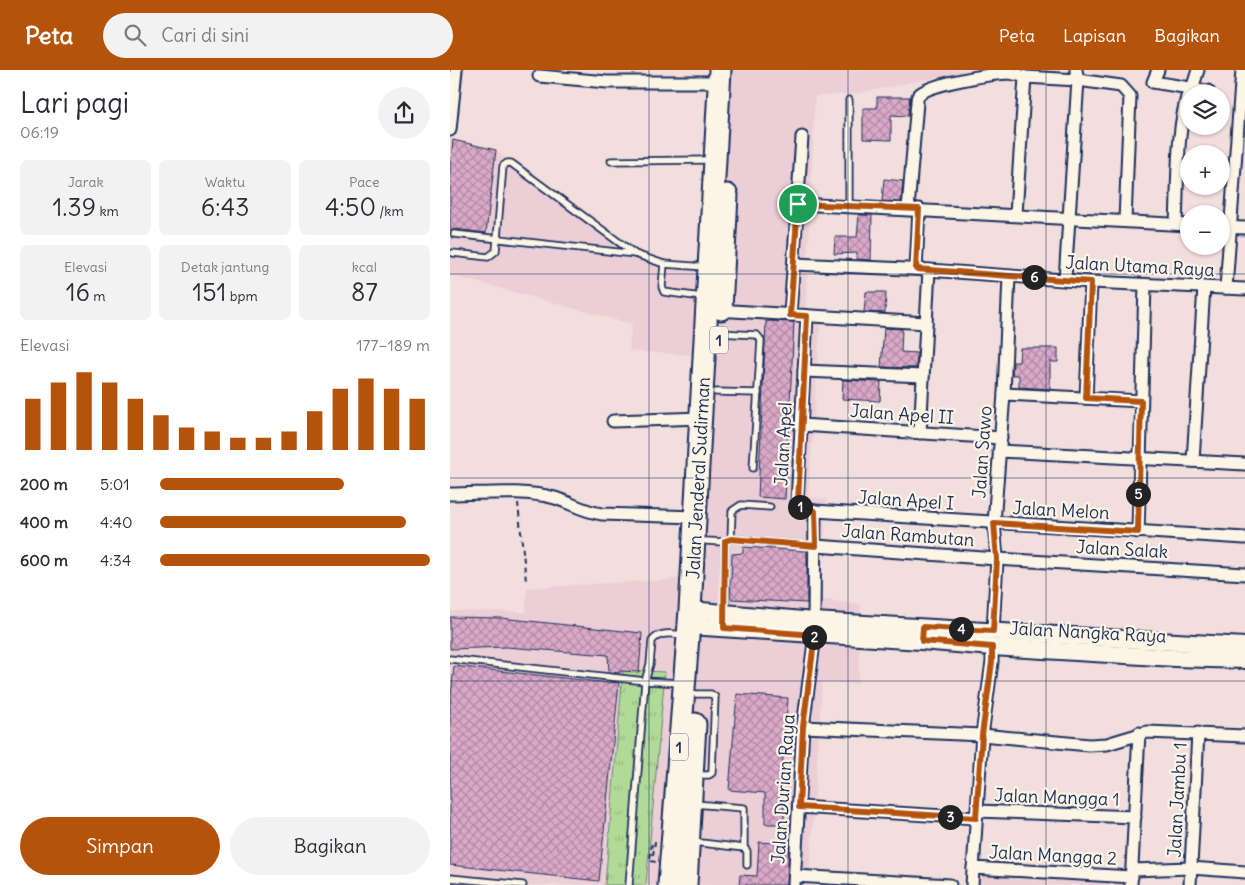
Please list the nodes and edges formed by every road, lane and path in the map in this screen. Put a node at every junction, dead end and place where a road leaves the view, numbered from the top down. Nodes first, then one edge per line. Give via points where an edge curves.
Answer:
1 (456, 70) edge
2 (1158, 70) edge
3 (1198, 70) edge
4 (552, 74) edge
5 (725, 74) edge
6 (1077, 75) edge
7 (539, 76) dead end
8 (607, 76) edge
9 (1243, 76) edge
10 (1025, 77) junction
11 (1192, 85) edge
12 (1180, 87) edge
13 (849, 100) dead end
14 (450, 130) edge
15 (1181, 135) edge
16 (802, 137) dead end
17 (715, 160) junction
18 (611, 161) dead end
19 (1240, 172) edge
20 (798, 204) junction
21 (849, 205) junction
22 (913, 209) junction
23 (1230, 211) edge
24 (1016, 214) junction
25 (1070, 218) junction
26 (1125, 221) junction
27 (1176, 224) junction
28 (1180, 224) edge
29 (1230, 227) edge
30 (1245, 228) edge
31 (454, 234) dead end
32 (498, 238) junction
33 (453, 253) dead end
34 (635, 254) junction
35 (1226, 255) edge
36 (664, 264) junction
37 (794, 264) junction
38 (708, 267) junction
39 (916, 269) junction
40 (928, 270) junction
41 (1009, 276) junction
42 (1065, 280) junction
43 (1091, 282) junction
44 (1145, 284) junction
45 (1204, 288) junction
46 (1226, 288) junction
47 (1245, 289) edge
48 (714, 304) junction
49 (790, 315) junction
50 (807, 316) junction
51 (926, 323) junction
52 (719, 333) junction
53 (804, 371) junction
54 (923, 376) junction
55 (716, 392) junction
56 (758, 393) junction
57 (1004, 394) junction
58 (1086, 398) junction
59 (1141, 401) junction
60 (702, 418) junction
61 (613, 421) dead end
62 (801, 425) junction
63 (920, 433) junction
64 (1000, 438) junction
65 (1000, 451) junction
66 (1139, 458) junction
67 (1193, 462) junction
68 (1245, 464) edge
69 (753, 468) dead end
70 (450, 494) edge
71 (517, 494) junction
72 (770, 507) dead end
73 (815, 511) junction
74 (696, 517) junction
75 (994, 523) junction
76 (1138, 532) junction
77 (1245, 538) edge
78 (731, 539) junction
79 (715, 542) junction
80 (816, 546) junction
81 (997, 559) junction
82 (1245, 574) edge
83 (526, 581) dead end
84 (724, 620) junction
85 (694, 622) junction
86 (814, 628) junction
87 (992, 639) junction
88 (1245, 646) edge
89 (1175, 650) junction
90 (450, 659) edge
91 (1245, 660) edge
92 (645, 681) junction
93 (690, 688) junction
94 (803, 727) junction
95 (1139, 733) junction
96 (1198, 733) junction
97 (982, 735) junction
98 (1245, 736) edge
99 (692, 804) junction
100 (799, 807) junction
101 (976, 815) junction
102 (1135, 817) junction
103 (690, 842) junction
104 (744, 848) junction
105 (653, 855) dead end
106 (650, 861) dead end
107 (747, 865) dead end
108 (973, 868) junction
109 (1191, 868) junction
110 (1245, 872) edge
111 (1132, 877) edge
112 (450, 878) edge
113 (794, 881) edge
114 (854, 882) edge
115 (488, 883) edge
116 (907, 884) edge
117 (523, 885) edge
118 (629, 885) edge
119 (669, 885) edge
120 (686, 885) edge
121 (950, 885) edge
122 (972, 885) edge
123 (1190, 885) edge

1 - 14 street
2 - 12 street via 1153,82
3 - 11 street
4 - 7 street
4 - 8 street
5 - 8 street
5 - 17 highway, Jalan Jenderal Sudirman / 1
5 - 48 highway, Jalan Jenderal Sudirman / 1
6 - 10 street
6 - 25 street
6 - 26 street via 1121,86 1130,96
9 - 19 street
10 - 22 street via 1008,73 992,75 945,84 920,94 917,102
10 - 24 street
13 - 21 lane
15 - 27 street
16 - 20 street
17 - 18 lane
17 - 38 highway, Jalan Jenderal Sudirman / 1
19 - 23 street
20 - 21 street
20 - 37 street
21 - 22 street
22 - 24 street
22 - 39 street
24 - 25 street
25 - 26 street
25 - 42 street
26 - 27 street
27 - 28 street
29 - 30 street
31 - 32 lane
32 - 33 lane via 496,251 488,257
32 - 34 lane
32 - 34 lane via 503,166 510,163
34 - 36 lane
35 - 46 street
36 - 38 lane
36 - 48 lane via 664,292
37 - 39 street, Jalan Utama Raya
37 - 49 street
38 - 48 highway, Jalan Jenderal Sudirman / 1
39 - 40 street, Jalan Utama Raya
40 - 41 street, Jalan Utama Raya
40 - 51 street
41 - 42 street, Jalan Utama Raya
41 - 57 street, Jalan Sawo
42 - 43 street, Jalan Utama Raya
43 - 44 street, Jalan Utama Raya
43 - 58 street
44 - 45 street, Jalan Utama Raya
44 - 59 street
45 - 46 street, Jalan Utama Raya
45 - 67 street
46 - 47 street, Jalan Utama Raya
48 - 49 street
48 - 52 highway, Jalan Jenderal Sudirman / 1
48 - 60 highway, Jalan Jenderal Sudirman / 1
49 - 50 street
50 - 51 street
50 - 53 street, Jalan Apel
51 - 54 street
52 - 55 highway, Jalan Jenderal Sudirman / 1
52 - 56 lane via 757,335 761,340
53 - 54 street
53 - 62 street, Jalan Apel
54 - 63 street
55 - 56 lane
55 - 79 highway, Jalan Jenderal Sudirman / 1
56 - 69 lane
57 - 58 street
57 - 64 street, Jalan Sawo
58 - 59 street
59 - 66 street
60 - 61 street
60 - 74 highway, Jalan Jenderal Sudirman / 1
62 - 63 street, Jalan Apel II
62 - 73 street, Jalan Apel via 798,505
63 - 64 street, Jalan Apel II
64 - 65 street, Jalan Sawo
65 - 66 street
65 - 75 street, Jalan Sawo
66 - 67 street
66 - 76 street
67 - 68 street
70 - 71 street
71 - 74 street via 556,499 602,514
71 - 83 path
72 - 78 lane via 741,505 732,511
73 - 75 street, Jalan Apel I
73 - 80 street
74 - 85 highway, Jalan Jenderal Sudirman / 1
75 - 76 street, Jalan Melon
75 - 81 street, Jalan Sawo
76 - 77 street, Jalan Melon
78 - 79 lane
78 - 80 lane
79 - 84 lane
79 - 85 highway, Jalan Jenderal Sudirman / 1
80 - 81 street, Jalan Rambutan
80 - 86 street
81 - 82 street, Jalan Salak
81 - 87 street, Jalan Sawo
84 - 85 street, Jalan Nangka Raya
84 - 86 street, Jalan Nangka Raya
85 - 92 lane via 653,638
85 - 93 highway, Jalan Jenderal Sudirman / 1
86 - 87 street, Jalan Nangka Raya
86 - 94 street, Jalan Durian Raya
87 - 89 street, Jalan Nangka Raya
87 - 97 street, Jalan Sawo
88 - 89 street, Jalan Nangka Raya
89 - 91 street, Jalan Nangka Raya
90 - 92 lane
92 - 93 lane
92 - 118 lane
93 - 99 highway, Jalan Jenderal Sudirman / 1
93 - 119 highway, Jalan Jenderal Sudirman / 1
94 - 97 street
94 - 100 street, Jalan Durian Raya
95 - 96 street
95 - 97 street via 1100,745
95 - 102 street
96 - 98 street
96 - 109 street, Jalan Jambu 1
97 - 101 street, Jalan Sawo
99 - 103 highway, Jalan Jenderal Sudirman / 1
99 - 104 lane via 744,808
100 - 101 street, Jalan Mangga 1
100 - 113 street, Jalan Durian Raya
101 - 102 street, Jalan Mangga 1
101 - 108 street, Jalan Sawo
102 - 111 street
103 - 104 lane
103 - 120 highway, Jalan Jenderal Sudirman / 1
104 - 107 lane via 748,851
105 - 106 path via 655,842 652,842
108 - 111 street, Jalan Mangga 2
108 - 122 street, Jalan Sawo
109 - 110 street, Jalan Mangga 2
109 - 111 street, Jalan Mangga 2
109 - 123 street, Jalan Jambu 1
112 - 115 lane
113 - 114 street
114 - 116 street
115 - 117 lane
116 - 121 street

